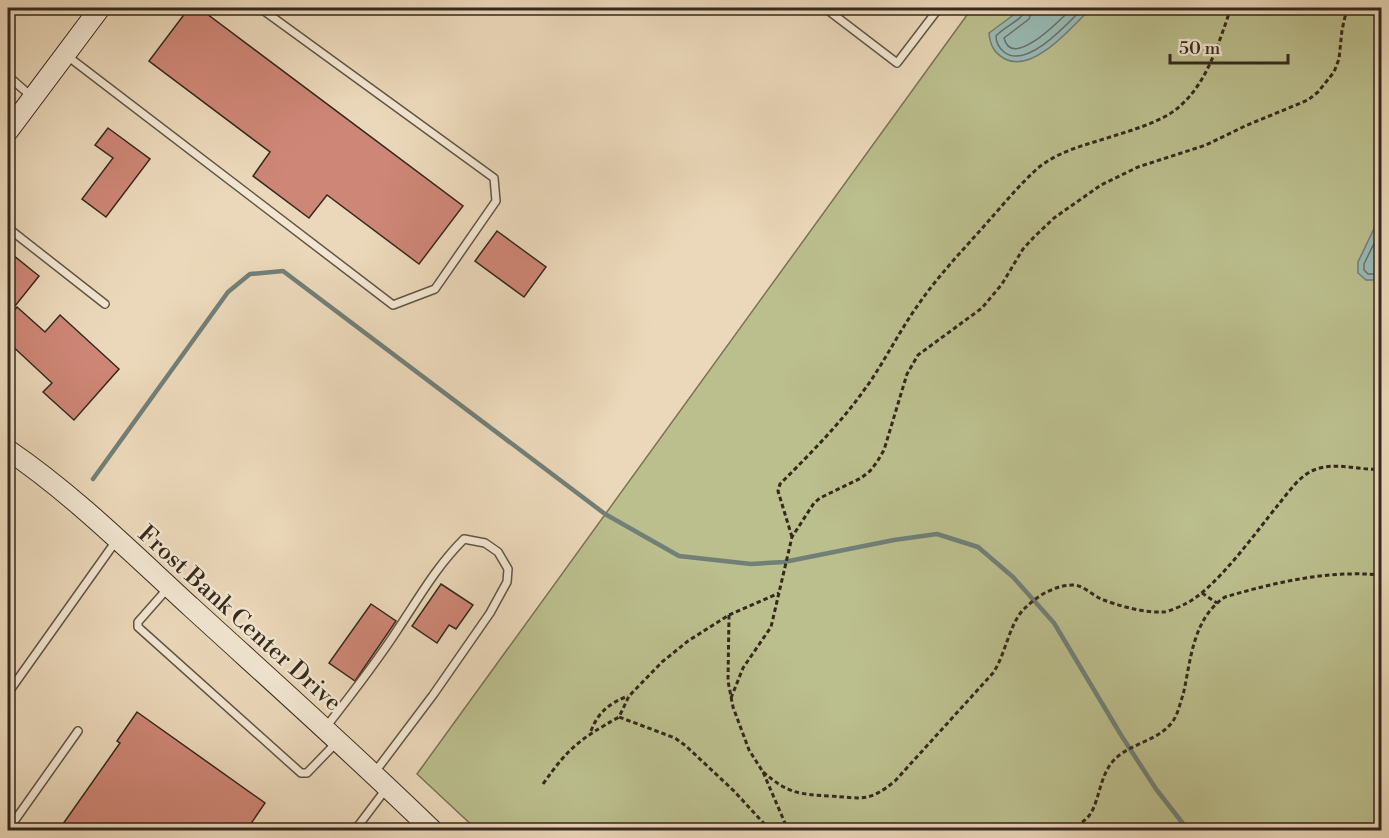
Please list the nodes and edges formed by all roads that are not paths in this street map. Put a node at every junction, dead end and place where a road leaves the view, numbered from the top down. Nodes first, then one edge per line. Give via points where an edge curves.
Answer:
1 (100, 8) edge
2 (261, 8) edge
3 (825, 8) edge
4 (939, 8) edge
5 (65, 54) junction
6 (8, 76) edge
7 (33, 97) junction
8 (8, 131) edge
9 (8, 228) edge
10 (105, 304) dead end
11 (8, 450) edge
12 (117, 540) junction
13 (169, 587) junction
14 (8, 693) edge
15 (78, 731) dead end
16 (331, 735) junction
17 (380, 781) junction
18 (8, 831) edge
19 (355, 831) edge
20 (432, 831) edge

1 - 5 main road
2 - 5 lane via 494,178 496,201 435,289 393,305
3 - 4 lane via 897,63
5 - 7 main road
6 - 7 lane
7 - 8 main road
9 - 10 lane
11 - 12 main road, Frost Bank Center Drive
12 - 13 main road, Frost Bank Center Drive
12 - 14 lane
13 - 16 main road, Frost Bank Center Drive
13 - 16 lane via 138,622 138,627 301,773 306,772
15 - 18 lane
16 - 17 main road, Frost Bank Center Drive
16 - 17 lane via 352,695 446,557 465,539 485,543 498,552 508,569 507,582
17 - 19 lane
17 - 20 main road, Frost Bank Center Drive

